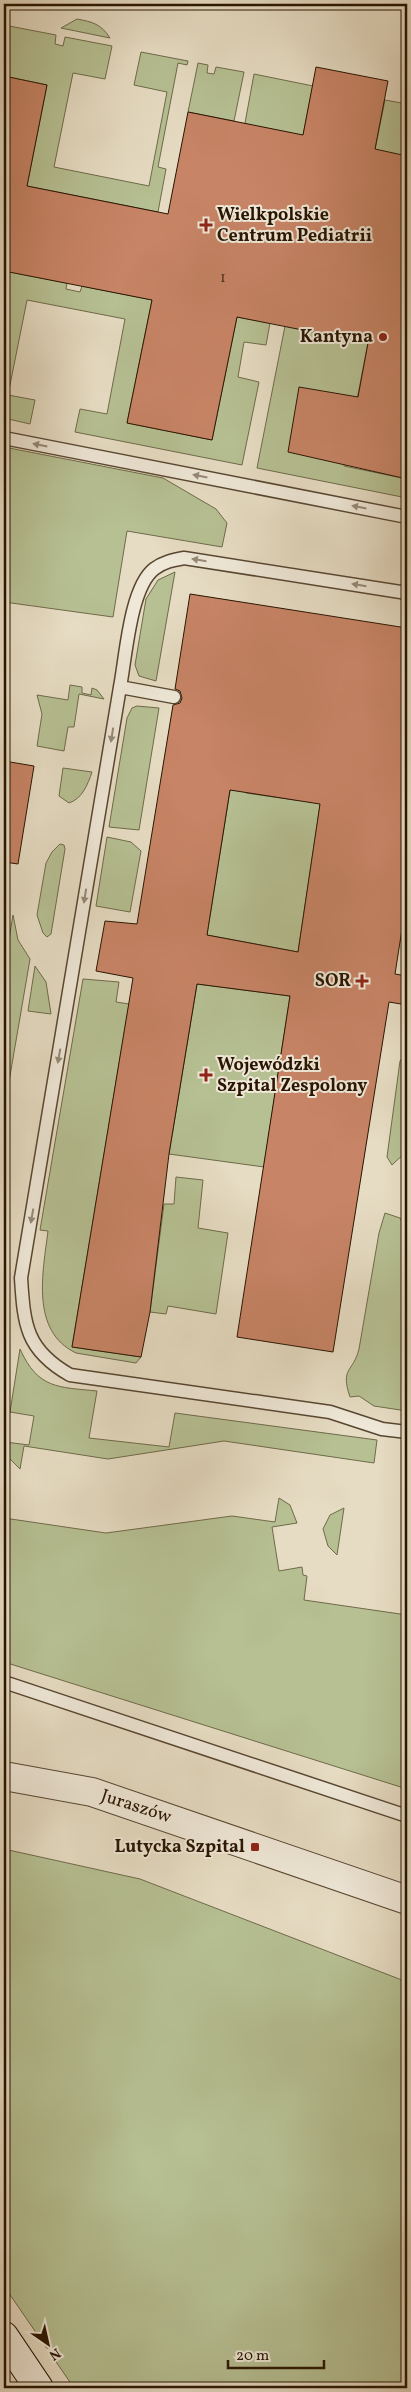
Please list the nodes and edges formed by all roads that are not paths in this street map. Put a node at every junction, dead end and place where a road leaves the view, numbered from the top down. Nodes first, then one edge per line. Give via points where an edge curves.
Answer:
1 (4, 438) edge
2 (407, 517) edge
3 (407, 593) edge
4 (120, 687) junction
5 (174, 697) dead end
6 (407, 1432) edge
7 (4, 1682) edge
8 (4, 1776) edge
9 (407, 1816) edge
10 (407, 1900) edge
11 (4, 2336) edge
12 (40, 2388) edge

2 -> 1 lane
3 -> 4 lane via 184,558 169,561 155,568 143,581 136,599
4 - 5 lane
4 -> 6 lane via 21,1278 24,1317 31,1339 42,1355 70,1375 330,1412 376,1427
7 - 9 lane
8 - 10 street, Juraszów via 92,1792
11 - 12 street

